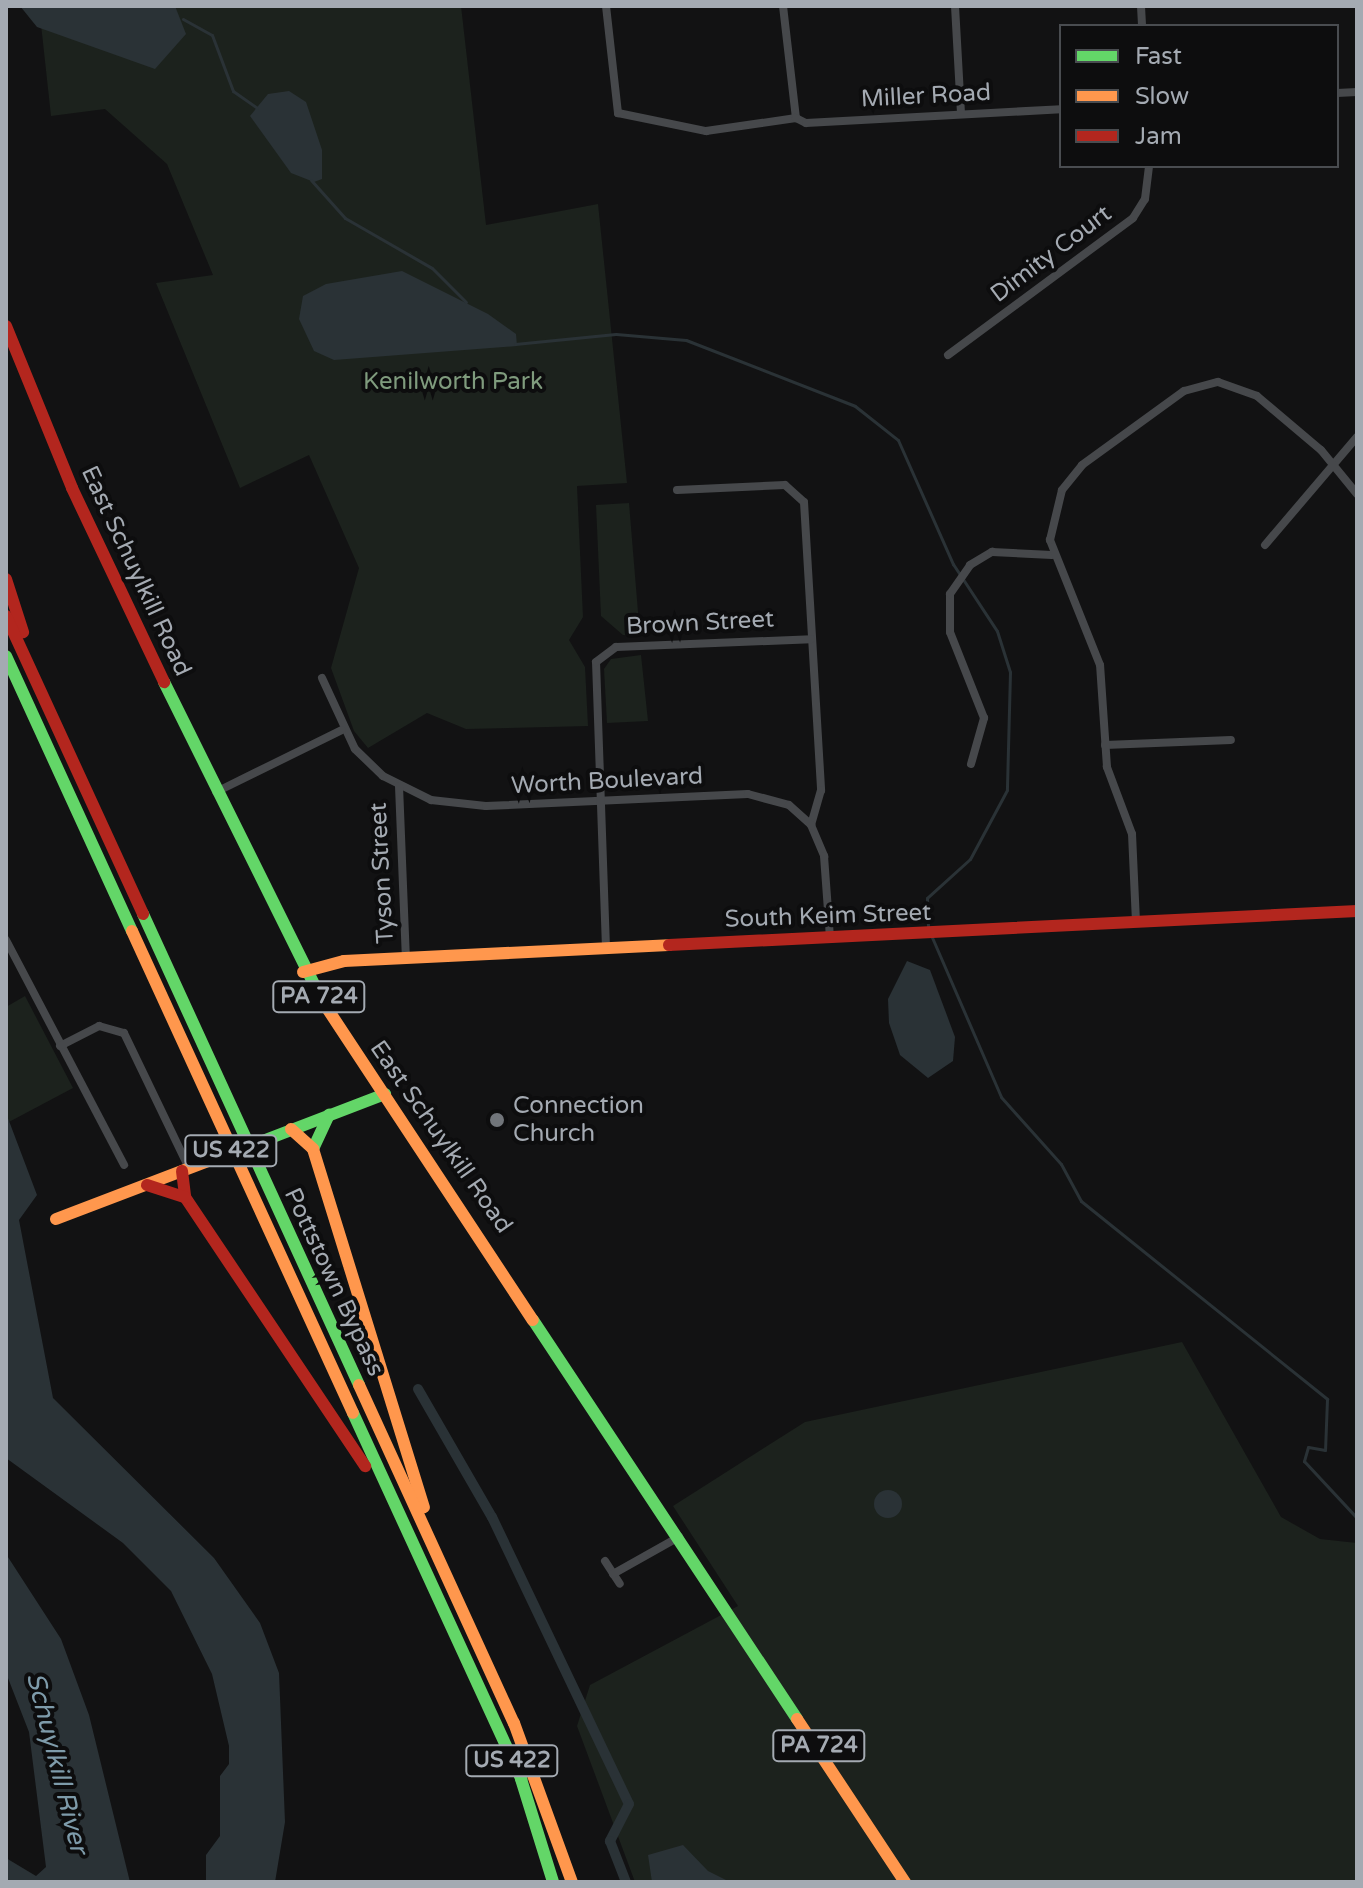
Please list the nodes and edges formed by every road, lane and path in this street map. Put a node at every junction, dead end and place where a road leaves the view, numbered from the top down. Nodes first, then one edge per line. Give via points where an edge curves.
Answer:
1 (606, 6) edge
2 (783, 6) edge
3 (955, 6) edge
4 (1059, 109) edge
5 (961, 114) junction
6 (796, 118) junction
7 (1149, 168) edge
8 (6, 326) edge
9 (948, 355) dead end
10 (1357, 437) edge
11 (1334, 464) junction
12 (677, 490) dead end
13 (1357, 494) edge
14 (1265, 545) dead end
15 (1052, 555) junction
16 (6, 579) edge
17 (6, 616) edge
18 (811, 639) junction
19 (6, 656) edge
20 (322, 678) dead end
21 (6, 686) edge
22 (40, 687) junction
23 (34, 726) junction
24 (342, 730) junction
25 (1231, 740) dead end
26 (1105, 745) junction
27 (971, 764) dead end
28 (399, 786) junction
29 (216, 792) junction
30 (601, 802) junction
31 (811, 825) junction
32 (1357, 911) edge
33 (1136, 922) junction
34 (830, 938) junction
35 (6, 940) edge
36 (606, 948) junction
37 (406, 959) junction
38 (303, 972) junction
39 (60, 1046) junction
40 (385, 1094) junction
41 (329, 1115) junction
42 (291, 1129) junction
43 (313, 1149) junction
44 (124, 1165) dead end
45 (186, 1170) junction
46 (147, 1185) junction
47 (185, 1197) junction
48 (56, 1219) dead end
49 (682, 1536) junction
50 (605, 1561) dead end
51 (441, 1562) junction
52 (613, 1574) junction
53 (620, 1584) dead end
54 (459, 1645) junction
55 (553, 1882) edge
56 (572, 1882) edge
57 (905, 1882) edge

1 - 6 street, Miller Road via 618,113 706,131
2 - 6 street
3 - 5 street
4 - 5 street, Miller Road
5 - 6 street, Miller Road via 806,123
7 - 9 street, Dimity Court via 1145,199 1133,218
8 - 29 main road, East Schuylkill Road / PA 724 via 72,488
10 - 11 street
11 - 13 street
11 - 14 street
11 - 15 street via 1251,392 1218,382 1195,386 1069,479 1058,501
12 - 18 street via 785,485 804,502
15 - 26 street via 1100,665
15 - 27 street via 1004,550 959,576 947,606 950,632 984,718
16 - 22 main road
17 - 22 main road, Pottstown Bypass / US 422
18 - 30 street, Brown Street via 619,647 596,662
18 - 31 street via 821,790
19 - 23 main road, Pottstown Bypass / US 422
20 - 24 street
21 - 23 main road
22 - 51 main road, Pottstown Bypass / US 422
23 - 54 main road, Pottstown Bypass / US 422
24 - 28 street
24 - 29 street
25 - 26 street
26 - 33 street via 1110,780 1132,834
28 - 30 street, Worth Boulevard via 466,805
28 - 37 street, Tyson Street
29 - 38 main road, East Schuylkill Road / PA 724
30 - 31 street, Worth Boulevard via 762,795 789,805
30 - 36 street
31 - 34 street via 824,856
32 - 33 main road, South Keim Street
33 - 34 main road, South Keim Street
34 - 36 main road, South Keim Street
35 - 39 street
36 - 37 main road, South Keim Street
37 - 38 main road, South Keim Street via 331,963
38 - 40 main road, East Schuylkill Road / PA 724
39 - 44 street
39 - 45 street via 99,1026 124,1033
40 - 41 main road
40 - 49 main road, East Schuylkill Road / PA 724
41 - 42 main road
41 - 43 main road
42 - 43 main road
42 - 45 main road, bridge
43 - 51 main road
45 - 46 main road
45 - 47 main road
46 - 47 main road
46 - 48 main road
47 - 54 main road via 357,1450
49 - 52 street
49 - 57 main road, East Schuylkill Road / PA 724
50 - 52 street
51 - 56 main road, Pottstown Bypass / US 422 via 519,1735
52 - 53 street
54 - 55 main road, Pottstown Bypass / US 422 via 521,1779

